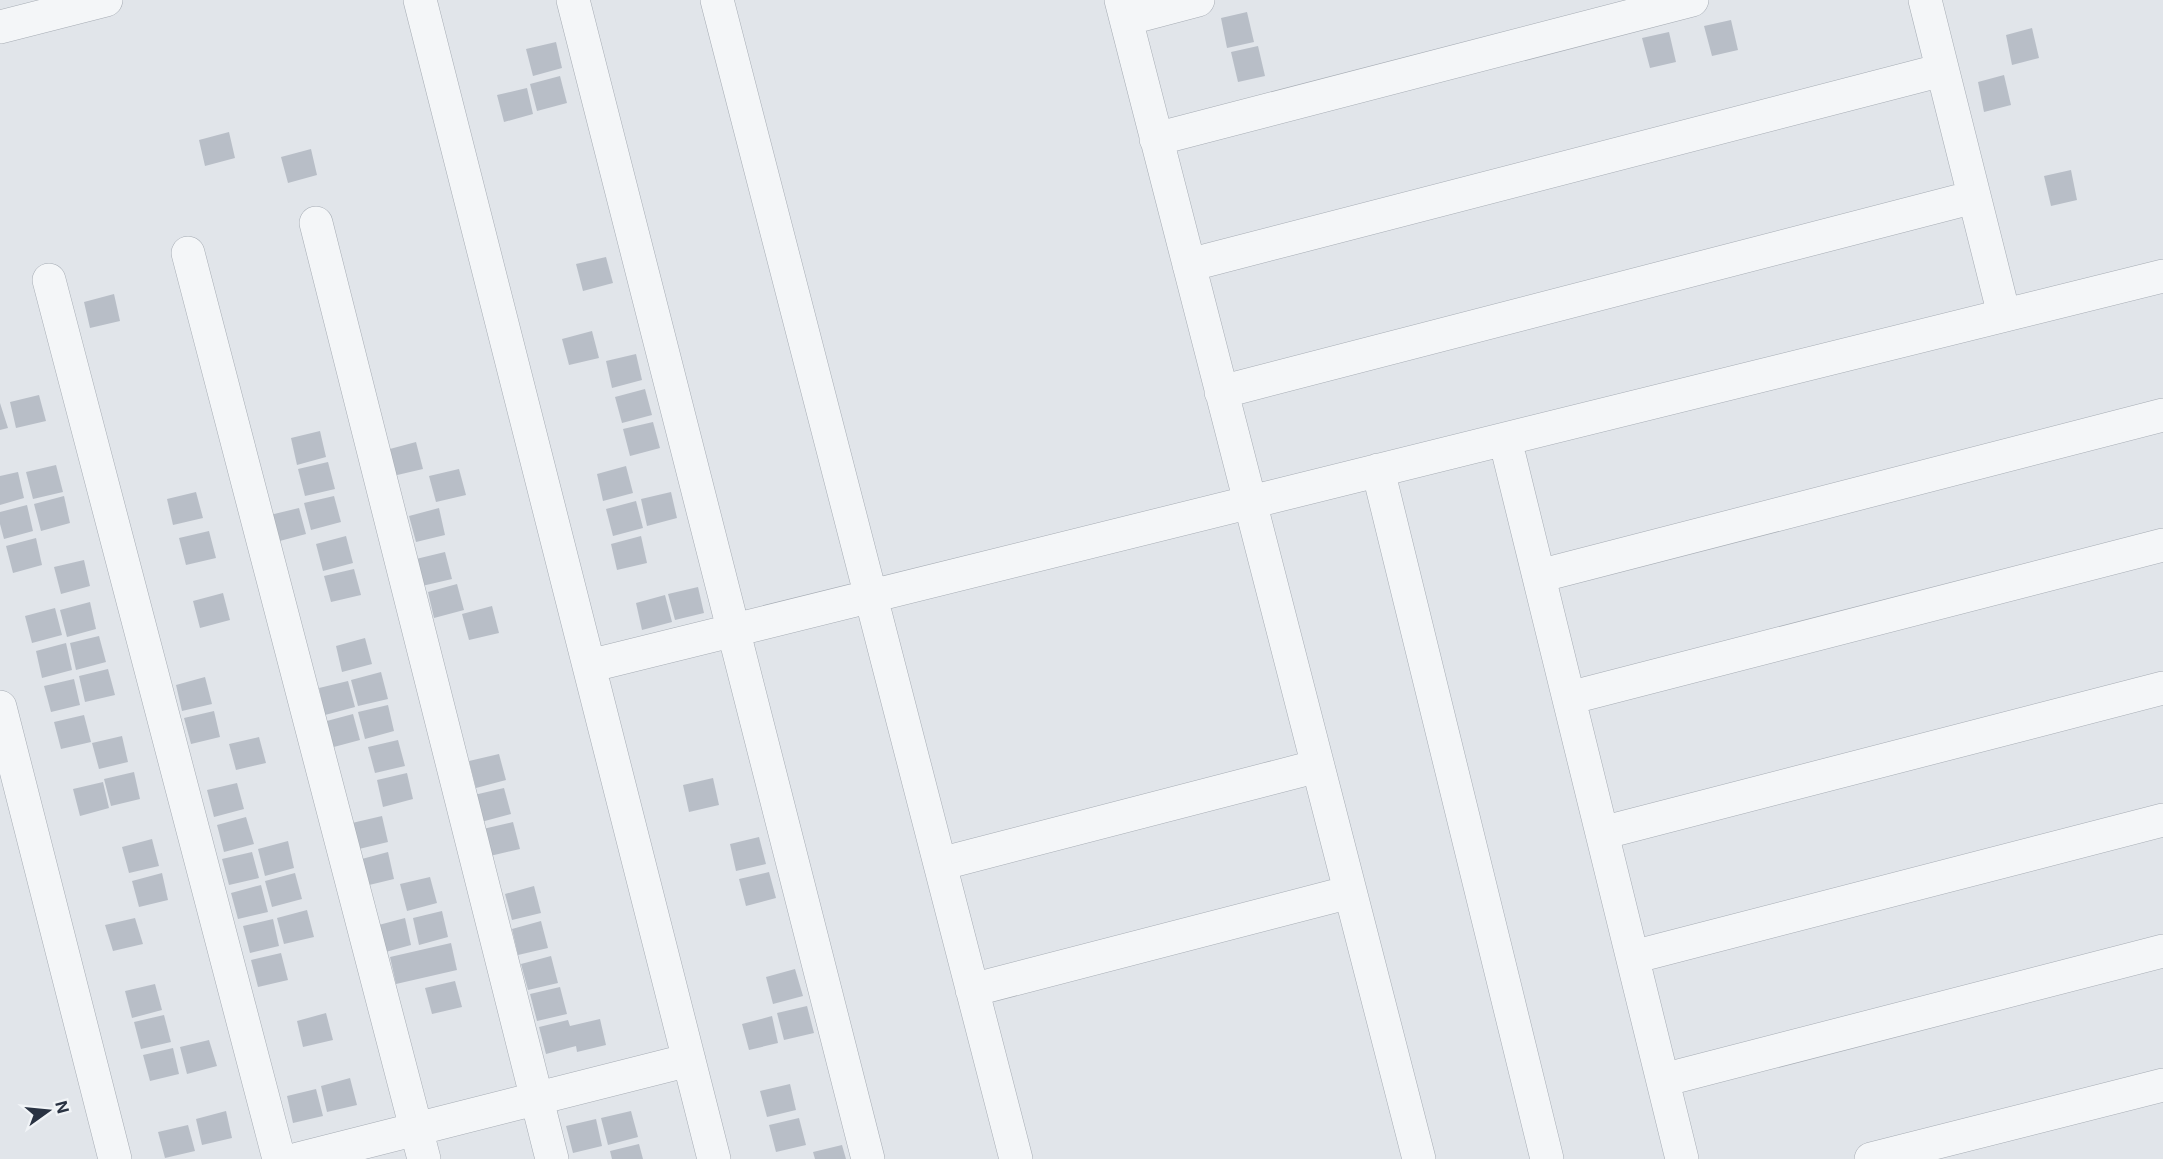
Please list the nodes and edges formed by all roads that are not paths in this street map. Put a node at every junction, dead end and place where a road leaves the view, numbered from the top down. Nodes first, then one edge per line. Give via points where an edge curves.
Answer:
1 (106, 0) edge
2 (420, 0) edge
3 (573, 0) edge
4 (717, 0) edge
5 (1198, 0) edge
6 (1692, 0) edge
7 (1925, 0) edge
8 (1123, 9) edge
9 (0, 27) edge
10 (1942, 70) junction
11 (1156, 139) junction
12 (1974, 197) junction
13 (316, 223) dead end
14 (188, 253) dead end
15 (1189, 265) junction
16 (2163, 276) edge
17 (49, 280) dead end
18 (2004, 315) junction
19 (1221, 392) junction
20 (2163, 415) edge
21 (1505, 439) junction
22 (1378, 470) junction
23 (1250, 502) junction
24 (2163, 545) edge
25 (1539, 576) junction
26 (870, 595) junction
27 (733, 630) junction
28 (589, 666) junction
29 (2163, 688) edge
30 (1569, 698) junction
31 (1, 717) edge
32 (1318, 766) junction
33 (2163, 819) edge
34 (1602, 833) junction
35 (940, 864) junction
36 (1350, 892) junction
37 (2163, 951) edge
38 (1633, 957) junction
39 (972, 990) junction
40 (689, 1060) junction
41 (1663, 1080) junction
42 (2163, 1085) edge
43 (536, 1099) junction
44 (420, 1144) edge
45 (115, 1159) edge
46 (279, 1159) edge
47 (298, 1159) edge
48 (552, 1159) edge
49 (714, 1159) edge
50 (868, 1159) edge
51 (1016, 1159) edge
52 (1419, 1159) edge
53 (1547, 1159) edge
54 (1682, 1159) edge
55 (1871, 1159) edge

1 - 9 street
2 - 28 street
3 - 27 street
4 - 26 street
5 - 8 street
6 - 11 street
7 - 10 street
8 - 11 street
10 - 12 street
10 - 15 street
11 - 15 street
12 - 18 street
12 - 19 street
13 - 43 street
14 - 44 street
15 - 19 street
16 - 18 street
17 - 46 street
18 - 21 street
19 - 23 street
20 - 25 street
21 - 22 street
21 - 25 street
22 - 23 street
22 - 53 street
23 - 26 street
23 - 32 street
24 - 30 street
25 - 30 street
26 - 27 street
26 - 35 street
27 - 28 street
27 - 50 street
28 - 40 street
29 - 34 street
30 - 34 street
31 - 45 street
32 - 35 street
32 - 36 street
33 - 38 street
34 - 38 street
35 - 39 street
36 - 39 street
36 - 52 street
37 - 41 street
38 - 41 street
39 - 51 street
40 - 43 street
40 - 49 street
41 - 54 street
42 - 55 street
43 - 44 street
43 - 48 street
44 - 47 street

